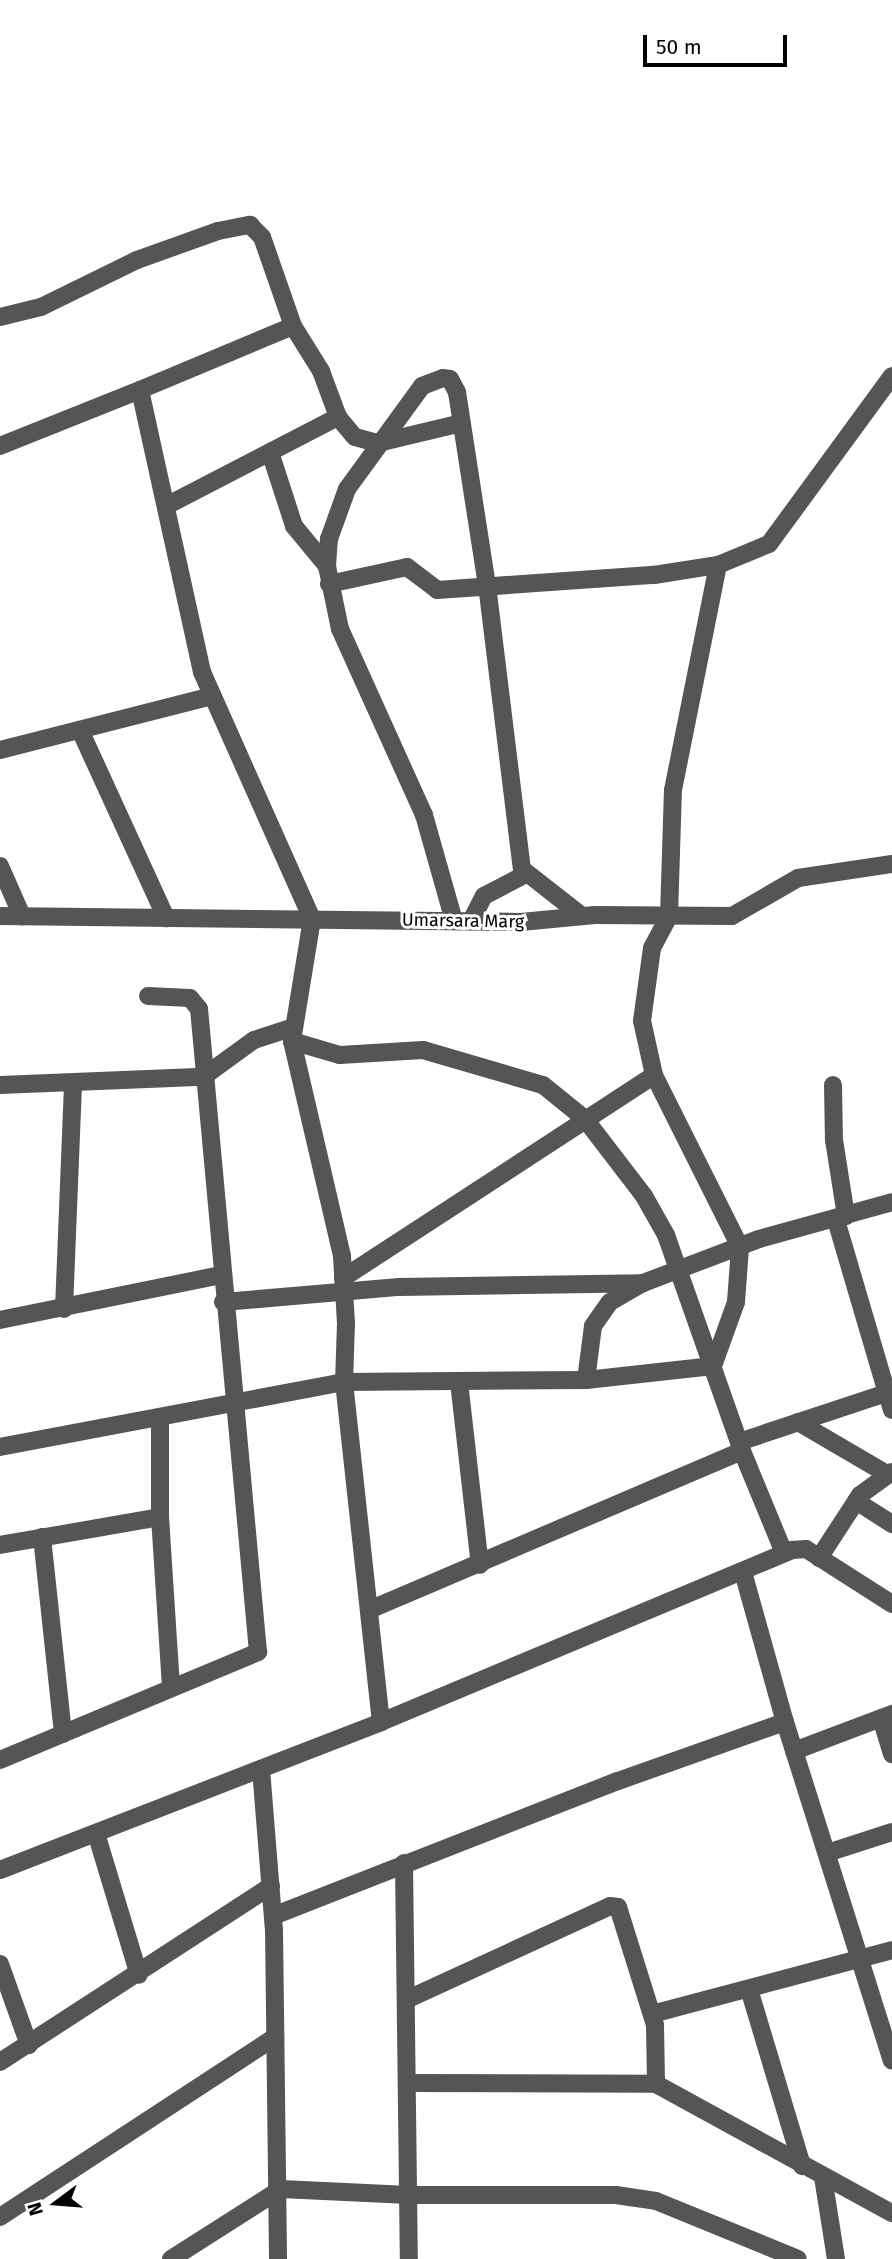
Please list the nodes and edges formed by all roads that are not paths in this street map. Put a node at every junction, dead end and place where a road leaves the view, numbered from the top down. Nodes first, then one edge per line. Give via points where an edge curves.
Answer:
1 (0, 317) edge
2 (293, 326) junction
3 (892, 376) edge
4 (140, 390) junction
5 (338, 417) junction
6 (462, 423) junction
7 (378, 443) junction
8 (0, 446) edge
9 (270, 452) junction
10 (166, 506) junction
11 (718, 565) junction
12 (328, 575) junction
13 (487, 585) junction
14 (212, 696) junction
15 (80, 730) junction
16 (0, 750) edge
17 (892, 864) edge
18 (0, 866) edge
19 (524, 874) junction
20 (0, 916) edge
21 (22, 916) junction
22 (582, 916) junction
23 (669, 916) junction
24 (166, 918) junction
25 (312, 919) junction
26 (463, 921) junction
27 (148, 996) dead end
28 (292, 1035) junction
29 (654, 1075) junction
30 (203, 1077) junction
31 (0, 1084) edge
32 (73, 1084) junction
33 (833, 1084) dead end
34 (585, 1119) junction
35 (892, 1202) edge
36 (841, 1218) junction
37 (740, 1247) junction
38 (679, 1270) junction
39 (221, 1275) junction
40 (643, 1283) junction
41 (343, 1284) junction
42 (223, 1302) junction
43 (64, 1309) junction
44 (0, 1320) edge
45 (713, 1366) junction
46 (586, 1380) junction
47 (344, 1382) junction
48 (459, 1382) junction
49 (890, 1398) edge
50 (232, 1402) junction
51 (160, 1418) junction
52 (798, 1422) junction
53 (740, 1446) junction
54 (0, 1447) edge
55 (889, 1473) edge
56 (856, 1501) junction
57 (160, 1517) junction
58 (892, 1524) edge
59 (42, 1537) junction
60 (0, 1545) edge
61 (784, 1553) junction
62 (819, 1558) junction
63 (480, 1565) junction
64 (743, 1572) junction
65 (892, 1604) edge
66 (369, 1611) junction
67 (171, 1688) junction
68 (886, 1716) edge
69 (381, 1722) junction
70 (785, 1722) junction
71 (63, 1734) junction
72 (794, 1751) junction
73 (892, 1754) edge
74 (0, 1760) edge
75 (261, 1769) junction
76 (892, 1832) edge
77 (96, 1833) junction
78 (827, 1853) junction
79 (404, 1863) junction
80 (0, 1870) edge
81 (271, 1886) junction
82 (273, 1916) junction
83 (892, 1950) edge
84 (862, 1959) junction
85 (0, 1964) edge
86 (139, 1975) junction
87 (749, 1989) junction
88 (408, 1999) junction
89 (652, 2014) junction
90 (275, 2037) junction
91 (29, 2045) junction
92 (892, 2061) edge
93 (0, 2063) edge
94 (409, 2083) junction
95 (656, 2084) junction
96 (802, 2166) junction
97 (822, 2177) junction
98 (281, 2189) junction
99 (409, 2195) junction
100 (892, 2213) edge
101 (0, 2217) edge
102 (171, 2259) edge
103 (278, 2259) edge
104 (410, 2259) edge
105 (798, 2259) edge
106 (836, 2259) edge

1 - 2 street via 41,307 137,260 218,231 250,225 262,237
2 - 4 street
2 - 5 street via 321,371
3 - 11 street via 769,544
4 - 8 street
4 - 10 street
5 - 7 street via 355,438
5 - 9 street
6 - 7 street
6 - 7 street via 454,384 450,379 433,379
6 - 13 street
7 - 12 street via 337,512
9 - 10 street
9 - 12 street via 294,526
10 - 14 street via 202,672
11 - 13 street via 654,575
11 - 23 street via 673,790
12 - 13 street via 407,567 437,590
12 - 26 street via 340,629 424,815
13 - 19 street
14 - 15 street
14 - 25 street
15 - 16 street
15 - 24 street
17 - 23 street, Umarsara Marg via 798,878 739,915
18 - 21 street
19 - 22 street
19 - 26 street via 484,896
20 - 21 street, Umarsara Marg
21 - 24 street, Umarsara Marg via 30,920
22 - 23 street, Umarsara Marg
22 - 26 street, Umarsara Marg via 536,922
23 - 29 street via 652,948 646,974 642,1021
24 - 25 street, Umarsara Marg
25 - 26 street, Umarsara Marg
25 - 28 street
27 - 30 street via 195,1001
28 - 30 street via 254,1040
28 - 34 street via 340,1055 423,1050 543,1085
28 - 41 street via 334,1210
29 - 34 street
29 - 37 street
30 - 32 street
30 - 39 street
31 - 32 street
32 - 43 street
33 - 36 street
34 - 38 street via 644,1196
34 - 41 street
35 - 36 street
36 - 37 street
36 - 49 street
37 - 38 street
37 - 45 street via 736,1303
38 - 40 street
38 - 45 street
39 - 42 street
39 - 43 street
40 - 41 street
40 - 46 street via 598,1314
41 - 42 street
41 - 47 street
42 - 50 street
43 - 44 street
45 - 46 street
45 - 53 street
46 - 48 street
47 - 48 street
47 - 50 street
47 - 66 street
48 - 63 street
49 - 52 street
50 - 51 street
50 - 67 street via 258,1652
51 - 54 street
51 - 57 street
52 - 53 street
52 - 55 street
53 - 61 street
53 - 63 street
55 - 56 street
56 - 58 street
56 - 62 street
57 - 59 street
57 - 67 street
59 - 60 street
59 - 71 street
61 - 62 street via 806,1549
61 - 64 street
62 - 65 street
63 - 66 street
64 - 69 street
64 - 70 street
66 - 69 street
67 - 71 street
68 - 72 street
68 - 73 street
69 - 75 street
70 - 72 street
70 - 79 street
71 - 74 street
72 - 78 street
75 - 77 street
75 - 81 street
76 - 78 street
77 - 80 street
77 - 86 street
78 - 84 street
79 - 82 street
79 - 88 street
81 - 82 street
81 - 86 street
82 - 90 street
83 - 84 street
84 - 87 street
84 - 92 street
85 - 91 street
86 - 91 street
87 - 89 street
87 - 96 street
88 - 89 street via 614,1906 622,1911
88 - 94 street
89 - 95 street
90 - 98 street
90 - 101 street
91 - 93 street
94 - 95 street
94 - 99 street
95 - 96 street
96 - 97 street
97 - 100 street
97 - 106 street
98 - 99 street
98 - 102 street
98 - 103 street
99 - 104 street
99 - 105 street via 616,2195 656,2201

